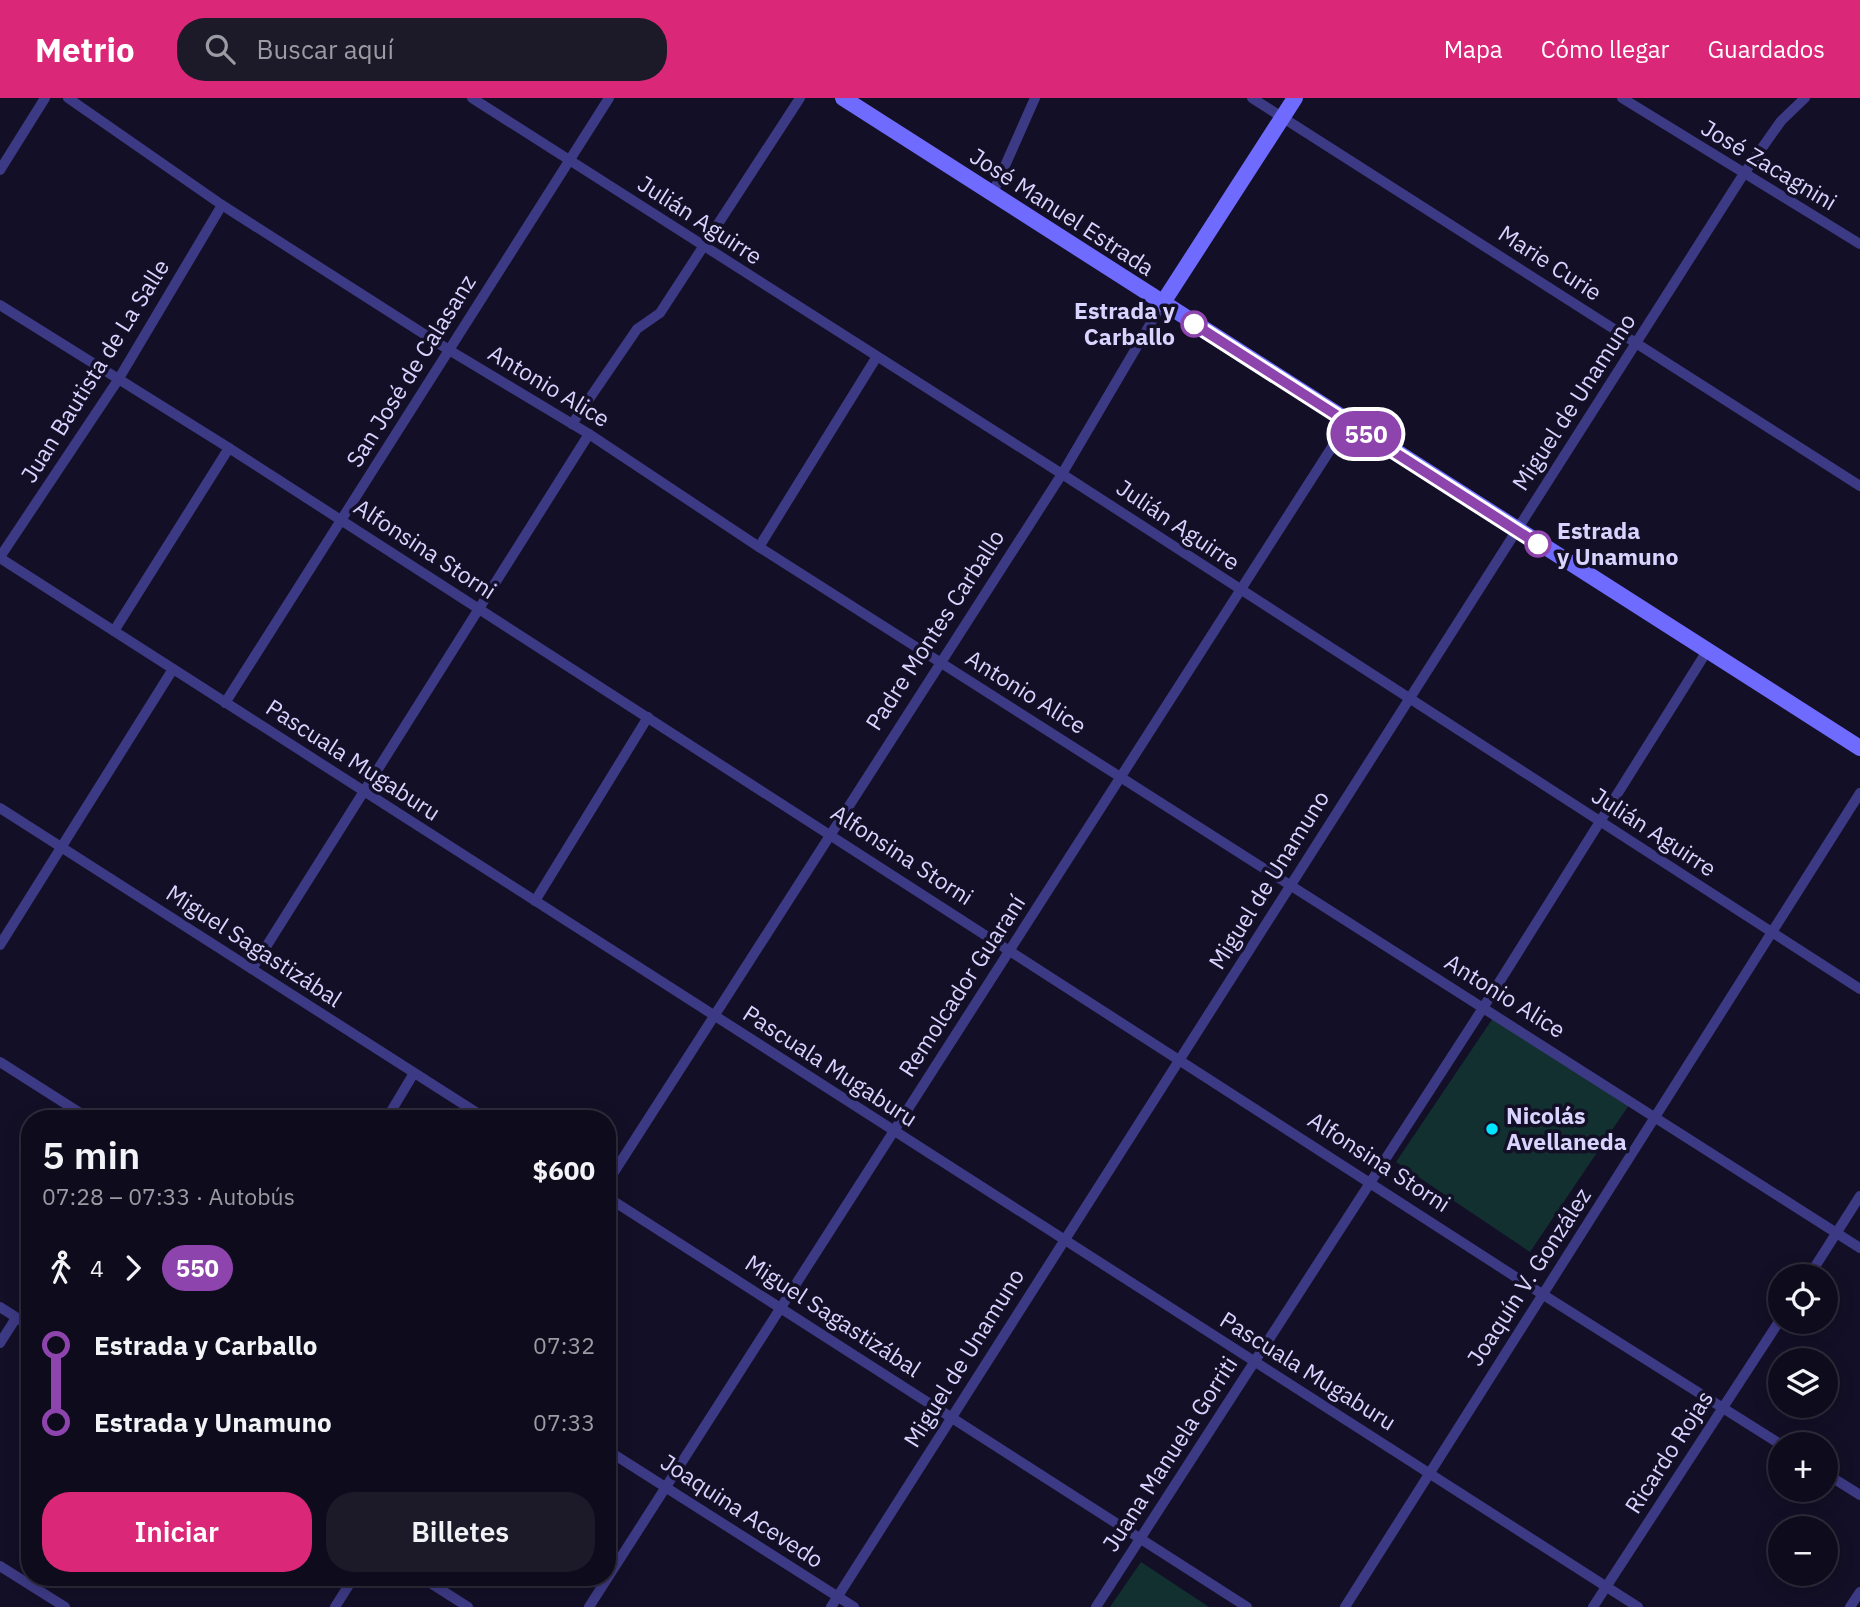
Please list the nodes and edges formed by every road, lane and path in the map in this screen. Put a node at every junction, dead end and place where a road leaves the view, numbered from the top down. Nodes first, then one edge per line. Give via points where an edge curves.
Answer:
1 (45, 98) edge
2 (68, 98) edge
3 (472, 98) edge
4 (609, 98) edge
5 (800, 98) edge
6 (843, 98) edge
7 (1035, 98) edge
8 (1252, 98) edge
9 (1294, 98) edge
10 (1622, 98) edge
11 (1805, 98) edge
12 (1282, 117) junction
13 (569, 160) junction
14 (0, 170) edge
15 (1743, 175) junction
16 (992, 195) junction
17 (222, 205) junction
18 (1860, 244) edge
19 (701, 245) junction
20 (1162, 304) junction
21 (0, 305) edge
22 (1636, 343) junction
23 (449, 350) junction
24 (876, 358) junction
25 (118, 380) junction
26 (1348, 422) junction
27 (572, 425) junction
28 (589, 434) junction
29 (229, 447) junction
30 (1062, 474) junction
31 (1860, 486) edge
32 (341, 520) junction
33 (1517, 530) junction
34 (759, 547) junction
35 (0, 557) edge
36 (1240, 591) junction
37 (478, 608) junction
38 (114, 631) junction
39 (1707, 651) junction
40 (942, 663) junction
41 (173, 669) junction
42 (1409, 700) junction
43 (225, 703) junction
44 (648, 717) junction
45 (1860, 748) edge
46 (1121, 777) junction
47 (364, 791) junction
48 (1860, 793) edge
49 (0, 808) edge
50 (1599, 822) junction
51 (831, 835) junction
52 (60, 847) junction
53 (1291, 886) junction
54 (534, 901) junction
55 (1773, 933) junction
56 (0, 945) edge
57 (1010, 950) junction
58 (252, 969) junction
59 (1860, 989) edge
60 (1483, 1008) junction
61 (715, 1017) junction
62 (1180, 1059) junction
63 (0, 1062) edge
64 (414, 1073) junction
65 (75, 1110) edge
66 (392, 1110) edge
67 (472, 1110) edge
68 (1657, 1117) junction
69 (894, 1132) junction
70 (616, 1169) edge
71 (1372, 1182) junction
72 (1860, 1196) edge
73 (616, 1203) edge
74 (1837, 1233) junction
75 (1063, 1240) junction
76 (1860, 1248) edge
77 (1817, 1264) edge
78 (1542, 1294) junction
79 (0, 1307) edge
80 (781, 1308) junction
81 (16, 1318) junction
82 (21, 1321) edge
83 (1771, 1334) edge
84 (0, 1343) edge
85 (1255, 1363) junction
86 (1723, 1407) junction
87 (952, 1417) junction
88 (1768, 1436) edge
89 (616, 1456) edge
90 (1430, 1473) junction
91 (1838, 1481) edge
92 (666, 1487) junction
93 (1860, 1495) edge
94 (1141, 1538) junction
95 (616, 1565) edge
96 (0, 1566) edge
97 (21, 1579) edge
98 (32, 1586) edge
99 (348, 1586) edge
100 (435, 1586) edge
101 (602, 1586) edge
102 (1606, 1586) junction
103 (1860, 1592) edge
104 (837, 1596) junction
105 (65, 1607) edge
106 (335, 1607) edge
107 (468, 1607) edge
108 (589, 1607) edge
109 (831, 1607) edge
110 (854, 1607) edge
111 (1096, 1607) edge
112 (1247, 1607) edge
113 (1345, 1607) edge
114 (1593, 1607) edge
115 (1638, 1607) edge
116 (1850, 1607) edge

1 - 14 street
2 - 17 street, Antonio Alice
3 - 13 street, Julián Aguirre
4 - 13 street, San José de Calasanz
5 - 19 street
6 - 16 main road, José Manuel Estrada
7 - 16 street
8 - 12 street, Marie Curie
9 - 12 main road, Padre Montes Carballo
10 - 15 street, José Zacagnini
11 - 15 street, Miguel de Unamuno via 1781,121
12 - 20 main road, Padre Montes Carballo
12 - 22 street, Marie Curie
13 - 19 street, Julián Aguirre
13 - 23 street, San José de Calasanz
15 - 18 street, José Zacagnini
15 - 22 street, Miguel de Unamuno
16 - 20 main road, José Manuel Estrada
17 - 23 street, Antonio Alice
17 - 25 street, Juan Bautista de La Salle
19 - 24 street, Julián Aguirre
19 - 27 street via 660,313 637,329
20 - 26 main road, José Manuel Estrada
20 - 30 street, Padre Montes Carballo
21 - 25 street, Alfonsina Storni
22 - 31 street, Marie Curie
22 - 33 street, Miguel de Unamuno
23 - 27 street, Antonio Alice
23 - 32 street, San José de Calasanz
24 - 30 street, Julián Aguirre
24 - 34 street
25 - 29 street, Alfonsina Storni
25 - 35 street, Juan Bautista de La Salle
26 - 33 main road, José Manuel Estrada
26 - 36 street, Remolcador Guaraní
27 - 28 street, Antonio Alice
28 - 34 street, Antonio Alice
28 - 37 street
29 - 32 street, Alfonsina Storni
29 - 38 street
30 - 36 street, Julián Aguirre
30 - 40 street, Padre Montes Carballo
32 - 37 street, Alfonsina Storni
32 - 43 street, San José de Calasanz
33 - 39 main road, José Manuel Estrada
33 - 42 street, Miguel de Unamuno
34 - 40 street, Antonio Alice
35 - 38 street, Pascuala Mugaburu
36 - 42 street, Julián Aguirre
36 - 46 street, Remolcador Guaraní
37 - 44 street, Alfonsina Storni
37 - 47 street
38 - 41 street, Pascuala Mugaburu
39 - 45 main road, José Manuel Estrada
39 - 50 street, Juana Manuela Gorriti
40 - 46 street, Antonio Alice
40 - 51 street, Padre Montes Carballo
41 - 43 street, Pascuala Mugaburu
41 - 52 street
42 - 50 street, Julián Aguirre
42 - 53 street, Miguel de Unamuno
43 - 47 street, Pascuala Mugaburu
44 - 51 street, Alfonsina Storni
44 - 54 street
46 - 53 street, Antonio Alice
46 - 57 street, Remolcador Guaraní
47 - 54 street, Pascuala Mugaburu
47 - 58 street
48 - 55 street, Joaquín V. González
49 - 52 street, Miguel Sagastizábal
50 - 55 street, Julián Aguirre
50 - 60 street, Juana Manuela Gorriti
51 - 57 street, Alfonsina Storni
51 - 61 street, Padre Montes Carballo
52 - 56 street
52 - 58 street, Miguel Sagastizábal
53 - 60 street, Antonio Alice
53 - 62 street, Miguel de Unamuno
54 - 61 street, Pascuala Mugaburu
55 - 59 street, Julián Aguirre
55 - 68 street, Joaquín V. González
57 - 62 street, Alfonsina Storni
57 - 69 street, Remolcador Guaraní
58 - 64 street, Miguel Sagastizábal
60 - 68 street, Antonio Alice
60 - 71 street, Juana Manuela Gorriti
61 - 69 street, Pascuala Mugaburu
61 - 70 street, Padre Montes Carballo
62 - 71 street, Alfonsina Storni
62 - 75 street, Miguel de Unamuno
63 - 65 street
64 - 66 street
64 - 67 street, Miguel Sagastizábal
68 - 74 street, Antonio Alice
68 - 78 street, Joaquín V. González
69 - 75 street, Pascuala Mugaburu
69 - 80 street, Remolcador Guaraní
71 - 78 street, Alfonsina Storni
71 - 85 street, Juana Manuela Gorriti
72 - 74 street
73 - 80 street, Miguel Sagastizábal
74 - 76 street, Antonio Alice
74 - 77 street
75 - 85 street, Pascuala Mugaburu
75 - 87 street, Miguel de Unamuno
78 - 86 street, Alfonsina Storni
78 - 90 street, Joaquín V. González
79 - 81 street
80 - 87 street, Miguel Sagastizábal
80 - 92 street, Remolcador Guaraní
81 - 82 street
81 - 84 street
83 - 86 street, Ricardo Rojas
85 - 90 street, Pascuala Mugaburu
85 - 94 street, Juana Manuela Gorriti
86 - 88 street, Alfonsina Storni
86 - 102 street, Ricardo Rojas
87 - 94 street, Miguel Sagastizábal
87 - 104 street, Miguel de Unamuno
89 - 92 street, Joaquina Acevedo
90 - 102 street, Pascuala Mugaburu
90 - 113 street, Joaquín V. González
91 - 93 street
92 - 95 street, Remolcador Guaraní
92 - 104 street, Joaquina Acevedo
94 - 111 street, Juana Manuela Gorriti
94 - 112 street, Miguel Sagastizábal
96 - 97 street
98 - 105 street
99 - 106 street
100 - 107 street
101 - 108 street, Remolcador Guaraní
102 - 114 street, Ricardo Rojas
102 - 115 street, Pascuala Mugaburu
103 - 116 street
104 - 109 street, Miguel de Unamuno
104 - 110 street, Joaquina Acevedo

